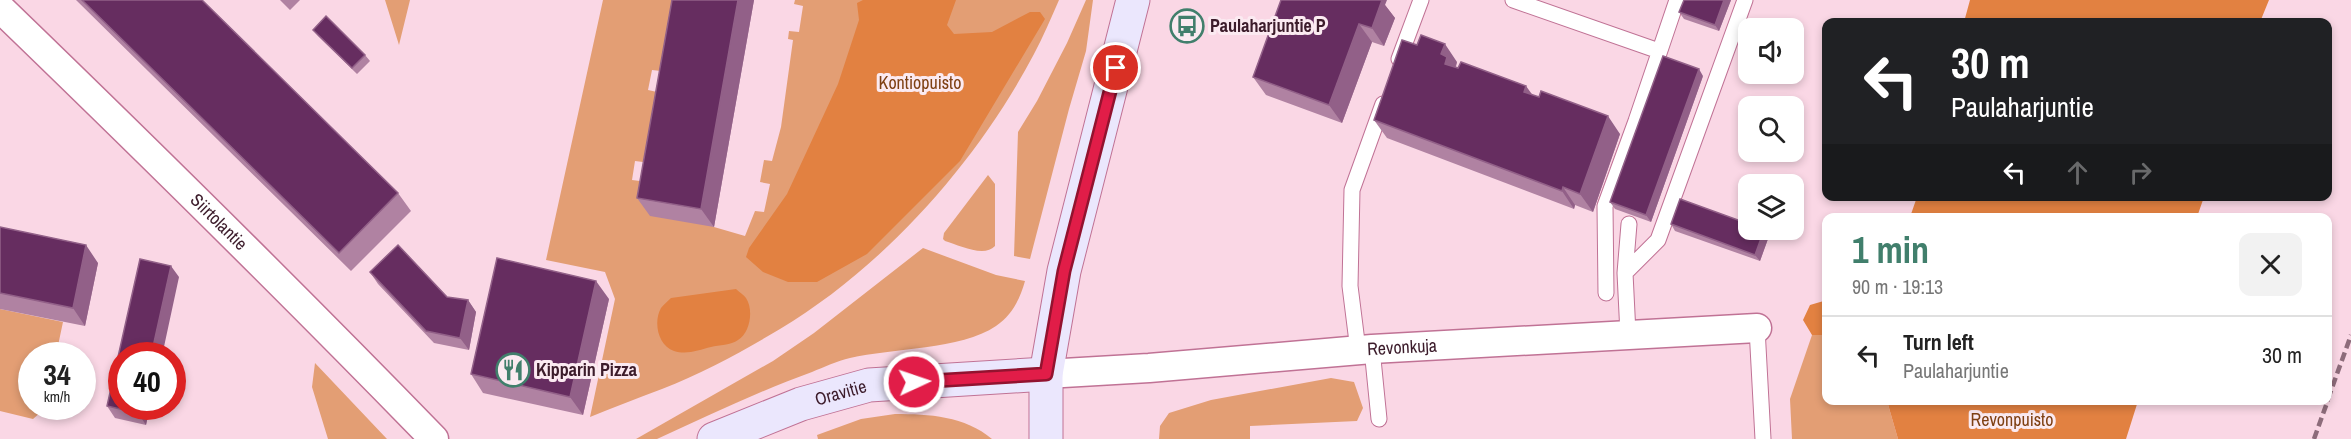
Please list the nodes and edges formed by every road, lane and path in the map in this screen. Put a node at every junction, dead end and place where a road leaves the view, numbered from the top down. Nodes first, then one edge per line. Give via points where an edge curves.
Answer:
1 (1133, 0) edge
2 (1421, 0) edge
3 (1513, 0) edge
4 (1677, 0) edge
5 (1745, 0) edge
6 (0, 8) edge
7 (1659, 51) junction
8 (1396, 69) edge
9 (1388, 90) edge
10 (1629, 224) dead end
11 (1625, 273) junction
12 (1606, 293) dead end
13 (1757, 328) joint
14 (1628, 334) junction
15 (1365, 349) junction
16 (1046, 374) junction
17 (1379, 419) dead end
18 (434, 439) edge
19 (714, 439) edge
20 (1047, 439) edge
21 (1763, 439) edge

1 - 16 street via 1064,271
2 - 8 lane
3 - 7 lane
4 - 7 lane
5 - 11 lane via 1658,240
6 - 18 street, Siirtolantie via 200,201
7 - 12 lane via 1605,206
9 - 15 lane via 1352,190 1350,286
10 - 11 lane
11 - 14 lane
13 - 14 street, Revonkuja
13 - 21 lane
14 - 15 street, Revonkuja
15 - 16 street, Revonkuja
15 - 17 lane
16 - 19 street, Oravitie via 869,385 801,404
16 - 20 street

